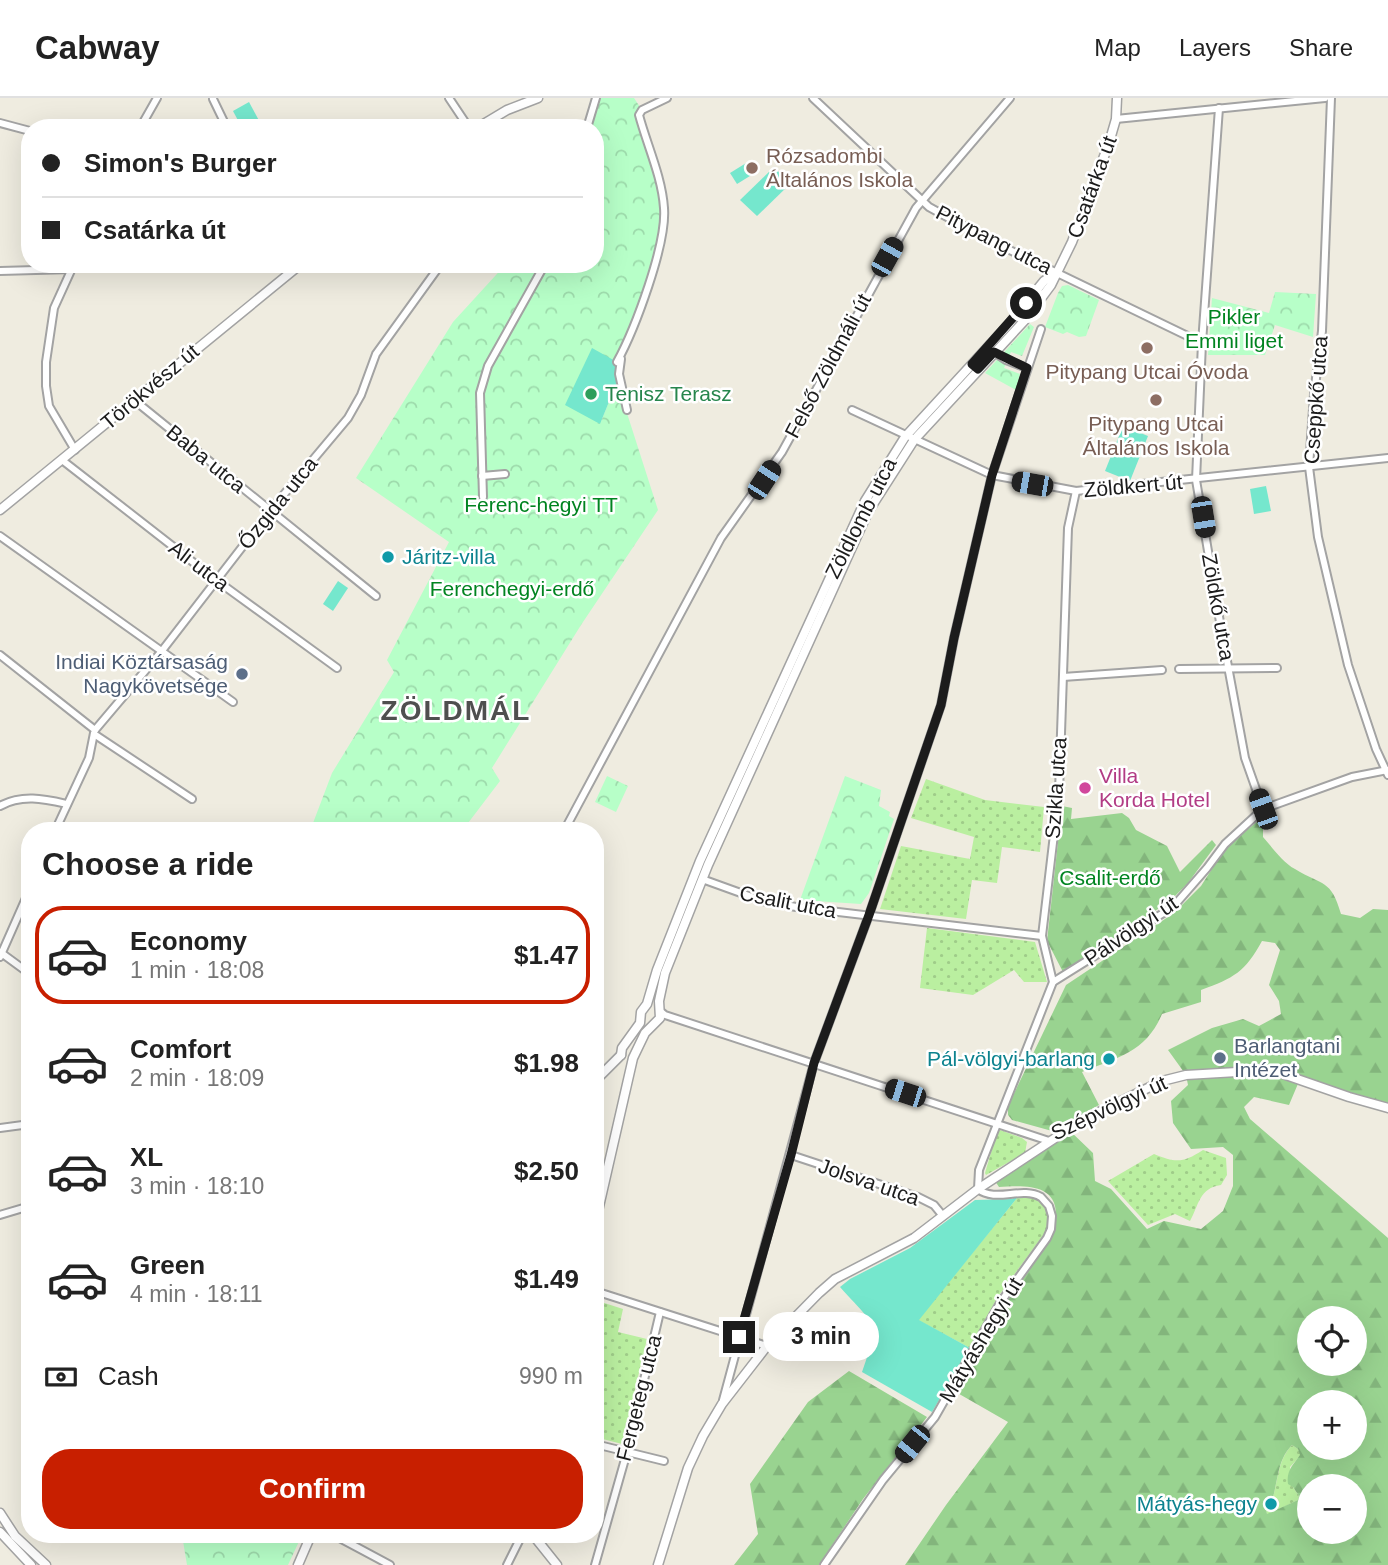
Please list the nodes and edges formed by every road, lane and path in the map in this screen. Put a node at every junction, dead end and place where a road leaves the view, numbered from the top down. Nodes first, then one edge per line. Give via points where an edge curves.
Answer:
1 (157, 98) edge
2 (449, 98) edge
3 (538, 98) edge
4 (596, 98) edge
5 (667, 98) edge
6 (813, 98) edge
7 (1010, 98) edge
8 (1117, 98) edge
9 (1325, 98) edge
10 (1331, 98) edge
11 (212, 99) edge
12 (1219, 108) junction
13 (146, 119) edge
14 (223, 119) edge
15 (463, 119) edge
16 (492, 119) edge
17 (590, 119) edge
18 (1116, 119) junction
19 (0, 123) edge
20 (21, 129) edge
21 (920, 202) junction
22 (21, 270) edge
23 (0, 271) edge
24 (1056, 272) junction
25 (70, 273) edge
26 (289, 273) edge
27 (434, 273) edge
28 (540, 273) edge
29 (1041, 329) dead end
30 (1202, 343) junction
31 (994, 352) junction
32 (622, 354) junction
33 (617, 362) dead end
34 (975, 366) junction
35 (1027, 368) junction
36 (134, 400) junction
37 (627, 410) dead end
38 (852, 410) dead end
39 (910, 438) junction
40 (75, 450) junction
41 (1388, 458) edge
42 (62, 460) junction
43 (1310, 467) junction
44 (505, 474) dead end
45 (992, 475) junction
46 (482, 477) junction
47 (1196, 480) junction
48 (1076, 491) junction
49 (483, 497) dead end
50 (0, 510) edge
51 (270, 511) junction
52 (0, 536) edge
53 (216, 580) junction
54 (376, 596) dead end
55 (161, 652) junction
56 (0, 655) edge
57 (337, 668) dead end
58 (1228, 668) junction
59 (1278, 668) dead end
60 (1179, 669) dead end
61 (1162, 670) dead end
62 (1063, 677) junction
63 (233, 702) dead end
64 (94, 732) junction
65 (1387, 772) edge
66 (191, 799) dead end
67 (67, 804) junction
68 (0, 806) edge
69 (1263, 809) junction
70 (59, 822) edge
71 (569, 822) edge
72 (698, 877) junction
73 (21, 909) edge
74 (869, 915) junction
75 (1042, 936) junction
76 (1, 954) edge
77 (21, 968) edge
78 (1053, 982) junction
79 (647, 1004) junction
80 (660, 1010) junction
81 (676, 1018) junction
82 (658, 1021) junction
83 (626, 1058) junction
84 (814, 1063) junction
85 (604, 1072) edge
86 (1388, 1108) edge
87 (997, 1124) junction
88 (21, 1125) edge
89 (0, 1128) edge
90 (1049, 1141) junction
91 (791, 1155) junction
92 (604, 1185) edge
93 (978, 1188) junction
94 (21, 1208) edge
95 (0, 1214) edge
96 (943, 1216) junction
97 (604, 1294) edge
98 (660, 1312) junction
99 (739, 1337) junction
100 (767, 1346) junction
101 (722, 1404) junction
102 (604, 1446) edge
103 (627, 1452) junction
104 (664, 1461) dead end
105 (0, 1513) edge
106 (604, 1531) edge
107 (0, 1532) edge
108 (21, 1542) edge
109 (22, 1543) edge
110 (308, 1543) edge
111 (349, 1543) edge
112 (518, 1543) edge
113 (539, 1543) edge
114 (600, 1543) edge
115 (31, 1565) edge
116 (46, 1565) edge
117 (298, 1565) edge
118 (390, 1565) edge
119 (507, 1565) edge
120 (557, 1565) edge
121 (594, 1565) edge
122 (658, 1565) edge
123 (824, 1565) edge

1 - 13 street
2 - 15 street
3 - 16 street
4 - 17 street
5 - 32 street via 639,115 665,210 655,267
6 - 21 street, Pitypang utca
7 - 21 street, Felső Zöldmáli út
8 - 18 street, Csatárka út
9 - 12 street
10 - 43 street, Cseppkő utca via 1322,331
11 - 14 street
12 - 18 street
12 - 30 street, Zöldkő utca
18 - 24 street, Csatárka út via 1075,235
19 - 20 street
21 - 24 street, Pitypang utca
21 - 71 street, Felső Zöldmáli út via 782,452 721,538
22 - 23 street
24 - 30 street, Pitypang utca
24 - 31 street, Zöldlomb utca via 1047,293
24 - 34 street, Zöldlomb utca
25 - 40 street via 54,308 46,386 49,406
26 - 36 street, Törökvész út
27 - 51 street, Őzgida utca via 376,354 348,418
28 - 46 street via 483,379
29 - 35 street
30 - 47 street, Zöldkő utca
31 - 34 street, Zöldlomb utca
31 - 35 street
32 - 33 street
32 - 37 street via 619,374
34 - 39 street, Zöldlomb utca
35 - 45 street
36 - 40 street, Törökvész út
36 - 51 street, Baba utca
38 - 39 street, Zöldkert út
39 - 45 street, Zöldkert út
39 - 72 street, Zöldlomb utca via 868,512
40 - 42 street, Törökvész út
41 - 43 street, Zöldkert út
42 - 50 street, Törökvész út
42 - 53 street, Ali utca
43 - 47 street, Zöldkert út
43 - 65 street, Cseppkő utca via 1318,537 1348,665
44 - 46 street
45 - 48 street, Zöldkert út
45 - 74 street via 941,705
46 - 49 street
47 - 48 street, Zöldkert út
47 - 58 street, Zöldkő utca
48 - 62 street, Szikla utca via 1068,528
51 - 53 street, Őzgida utca
51 - 54 street, Baba utca
52 - 55 street
53 - 55 street, Őzgida utca
53 - 57 street, Ali utca
55 - 63 street
55 - 64 street, Őzgida utca
56 - 64 street
58 - 59 street
58 - 60 street
58 - 69 street, Zöldkő utca via 1245,758
61 - 62 street
62 - 75 street, Szikla utca via 1059,792
64 - 66 street
64 - 67 street via 89,758
65 - 69 street, Pálvölgyi út via 1340,780
67 - 68 street via 22,798
67 - 70 street
69 - 78 street, Pálvölgyi út via 1225,844 1173,907
72 - 74 street, Csalit utca via 763,901
72 - 79 street, Zöldlomb utca
72 - 80 street, Zöldlomb utca via 664,973
73 - 76 street
74 - 75 street, Csalit utca
74 - 84 street
75 - 78 street, Szikla utca
76 - 77 street
78 - 87 street
79 - 80 street, Szépvölgyi út
79 - 83 street via 622,1048
80 - 81 street, Szépvölgyi út
80 - 82 street
81 - 82 street, Szépvölgyi út
81 - 84 street, Szépvölgyi út
82 - 83 street
83 - 85 street
83 - 92 street via 627,1086
84 - 87 street, Szépvölgyi út
84 - 91 street
86 - 90 street, Szépvölgyi út via 1280,1073 1186,1075 1128,1096
87 - 90 street, Szépvölgyi út
87 - 93 street via 979,1170
88 - 89 street
90 - 93 street
91 - 96 street, Jolsva utca via 918,1197
91 - 99 street
93 - 96 street
93 - 123 street, Mátyáshegyi út via 989,1195 1035,1193 1051,1210 1051,1229 995,1313 935,1417 883,1480
94 - 95 street
96 - 100 street via 914,1238 835,1279
97 - 98 street
98 - 99 street
98 - 103 street, Fergeteg utca
99 - 100 street
99 - 101 street
100 - 101 street
101 - 122 street via 688,1468
102 - 103 street
103 - 104 street
103 - 106 street, Fergeteg utca
105 - 108 street
107 - 115 street
109 - 116 street
110 - 117 street
111 - 118 street
112 - 119 street
113 - 120 street
114 - 121 street, Fergeteg utca

